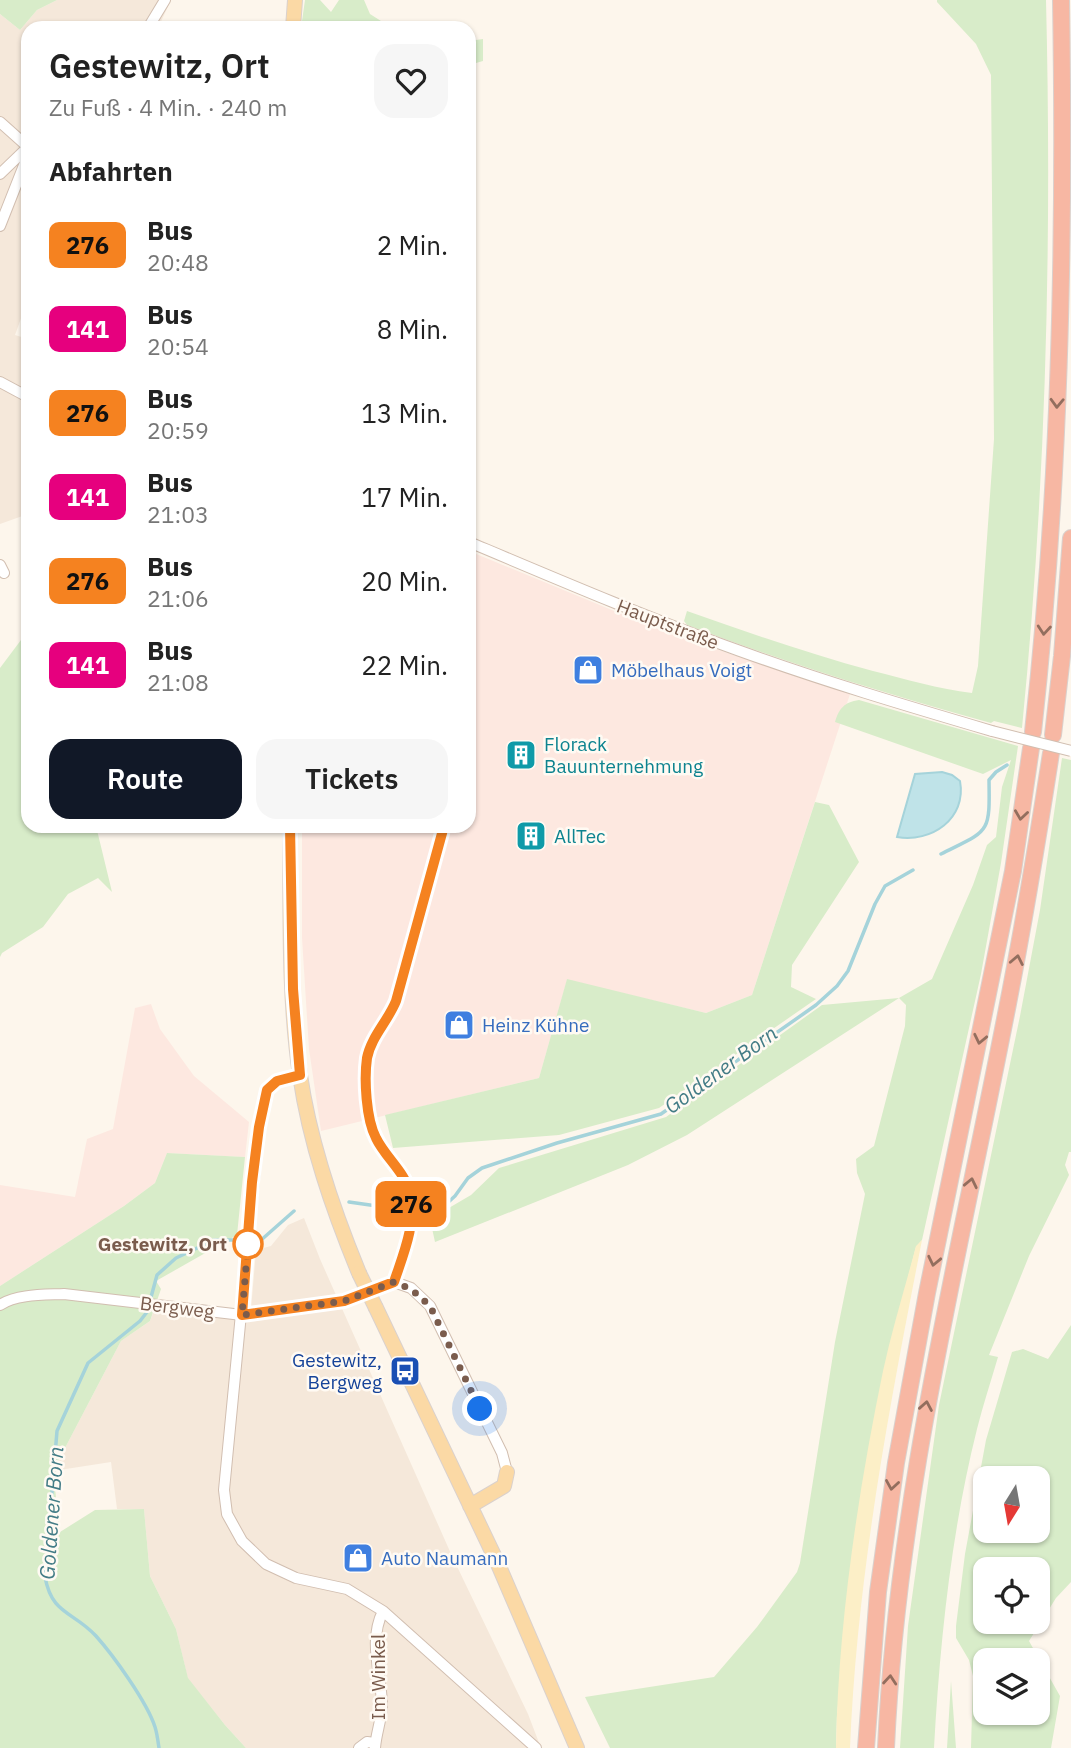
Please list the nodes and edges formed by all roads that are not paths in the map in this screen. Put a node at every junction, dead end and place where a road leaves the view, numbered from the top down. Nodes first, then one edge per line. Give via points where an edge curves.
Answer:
1 (165, 0) edge
2 (295, 0) edge
3 (1061, 0) edge
4 (152, 21) edge
5 (294, 21) edge
6 (0, 122) edge
7 (21, 141) edge
8 (21, 154) edge
9 (21, 173) edge
10 (0, 174) edge
11 (0, 226) edge
12 (0, 382) edge
13 (21, 393) edge
14 (1071, 538) edge
15 (476, 545) edge
16 (1053, 735) dead end
17 (1071, 751) edge
18 (1051, 753) dead end
19 (290, 833) edge
20 (300, 1075) junction
21 (0, 1305) edge
22 (242, 1315) junction
23 (507, 1472) joint
24 (470, 1506) junction
25 (383, 1611) junction
26 (375, 1746) edge
27 (359, 1748) edge
28 (536, 1748) edge
29 (575, 1748) edge
30 (866, 1748) edge
31 (886, 1748) edge

1 - 4 street
2 - 5 main road
3 -> 30 highway via 1062,254 1054,486 1042,654 1013,871 896,1462 878,1592
6 - 7 street
8 - 10 street
9 - 11 street
12 - 13 street
14 - 16 highway
15 - 17 street, Hauptstraße, bridge via 742,652 875,696
31 -> 18 highway via 890,1671 915,1470 1024,921
19 - 20 main road
20 - 22 street via 277,1081 267,1090 252,1182
20 - 24 main road, bridge via 330,1197 359,1273
21 - 22 street, Bergweg via 64,1294
22 - 23 street, Bergweg via 344,1301 394,1282 411,1289 430,1306
22 - 25 street via 224,1490 227,1514 242,1541 266,1564 296,1578 347,1589
23 - 24 main road via 503,1486
24 - 29 main road
25 - 26 street, Im Winkel via 375,1643 382,1705
25 - 28 street
26 - 27 street, Im Winkel via 367,1742

